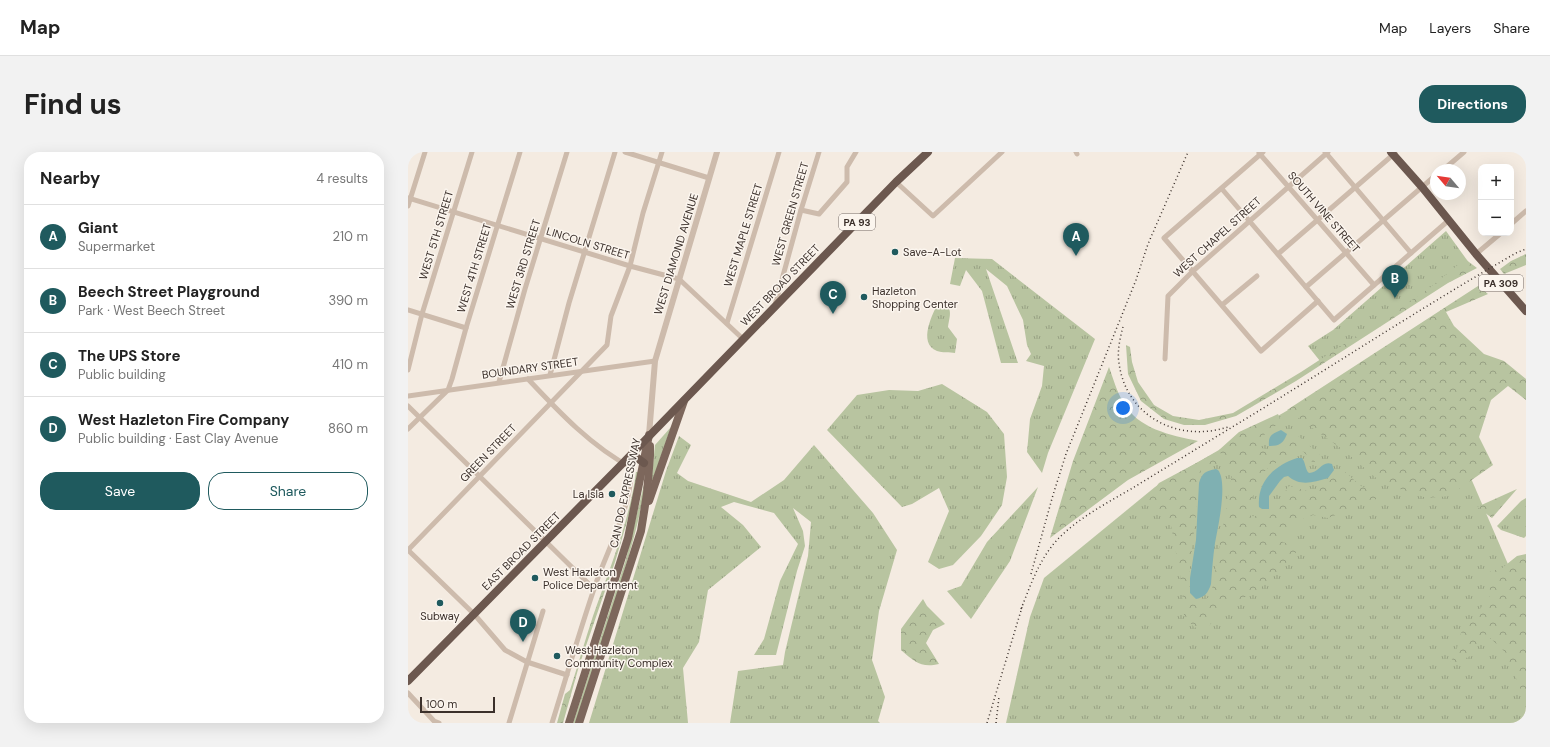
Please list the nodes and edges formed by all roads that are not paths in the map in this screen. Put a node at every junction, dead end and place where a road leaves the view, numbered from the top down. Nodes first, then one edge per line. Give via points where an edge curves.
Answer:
1 (425, 152) edge
2 (472, 152) edge
3 (520, 152) edge
4 (567, 152) edge
5 (615, 152) edge
6 (624, 152) edge
7 (662, 152) edge
8 (717, 152) edge
9 (779, 152) edge
10 (819, 152) edge
11 (856, 152) edge
12 (928, 152) edge
13 (1002, 152) edge
14 (1464, 152) edge
15 (1260, 153) edge
16 (1326, 153) edge
17 (1394, 153) edge
18 (658, 162) junction
19 (1450, 164) edge
20 (709, 178) junction
21 (1430, 180) edge
22 (896, 182) junction
23 (1288, 187) junction
24 (1422, 187) junction
25 (1355, 188) junction
26 (1222, 189) junction
27 (409, 199) edge
28 (408, 206) edge
29 (801, 210) junction
30 (1526, 211) edge
31 (454, 212) junction
32 (1318, 219) junction
33 (1249, 220) junction
34 (1383, 220) junction
35 (1449, 220) junction
36 (1514, 221) edge
37 (498, 226) junction
38 (1497, 236) edge
39 (540, 239) junction
40 (584, 252) junction
41 (1346, 252) junction
42 (1411, 253) junction
43 (1278, 254) junction
44 (1476, 254) junction
45 (630, 266) junction
46 (1193, 271) junction
47 (1257, 276) dead end
48 (679, 279) junction
49 (1374, 285) junction
50 (1306, 287) junction
51 (1318, 301) junction
52 (1222, 305) junction
53 (774, 306) junction
54 (408, 310) edge
55 (1526, 311) edge
56 (422, 314) junction
57 (726, 323) junction
58 (466, 328) junction
59 (743, 339) junction
60 (1165, 359) dead end
61 (655, 361) junction
62 (408, 370) edge
63 (583, 370) junction
64 (550, 375) junction
65 (528, 379) junction
66 (499, 382) junction
67 (448, 390) junction
68 (408, 396) edge
69 (684, 401) junction
70 (551, 403) junction
71 (408, 406) edge
72 (419, 418) junction
73 (408, 429) edge
74 (649, 435) junction
75 (631, 455) junction
76 (644, 463) junction
77 (623, 464) junction
78 (632, 468) junction
79 (479, 477) junction
80 (641, 531) junction
81 (546, 542) junction
82 (408, 550) edge
83 (594, 589) junction
84 (543, 611) dead end
85 (474, 614) junction
86 (527, 662) junction
87 (567, 675) junction
88 (408, 681) edge
89 (408, 693) edge
90 (439, 723) edge
91 (509, 723) edge
92 (552, 723) edge
93 (569, 723) edge
94 (579, 723) edge

1 - 27 street
2 - 31 street, WEST 5TH STREET
3 - 37 street, WEST 4TH STREET
4 - 39 street, WEST 3RD STREET
5 - 40 street
6 - 18 street
7 - 18 street, GREEN STREET
8 - 20 street, WEST DIAMOND AVENUE
9 - 57 street, WEST MAPLE STREET
10 - 29 street, WEST GREEN STREET
11 - 29 street via 848,167 847,182 819,214
12 - 22 highway, WEST BROAD STREET / PA 93
13 - 22 street via 934,216
14 - 19 street
15 - 23 street, SOUTH VINE STREET
15 - 26 street
16 - 23 street, WEST CHAPEL STREET
16 - 25 street
17 - 24 highway, PA 309
17 - 25 street
18 - 20 street
18 - 45 street, GREEN STREET
20 - 48 street, WEST DIAMOND AVENUE
21 - 24 street
22 - 53 highway, WEST BROAD STREET / PA 93
23 - 32 street, SOUTH VINE STREET
23 - 33 street, WEST CHAPEL STREET
24 - 34 street
24 - 35 highway, PA 309
25 - 32 street
25 - 34 street
26 - 33 street
26 - 46 street via 1164,238
27 - 28 street
27 - 31 street, LINCOLN STREET
29 - 53 street, WEST GREEN STREET
30 - 36 street
31 - 37 street, LINCOLN STREET
31 - 56 street, WEST 5TH STREET
32 - 41 street, SOUTH VINE STREET
32 - 43 street
33 - 43 street
33 - 46 street, WEST CHAPEL STREET
34 - 41 street
34 - 42 street
35 - 42 street
35 - 44 highway, PA 309
37 - 39 street, LINCOLN STREET
37 - 58 street, WEST 4TH STREET
38 - 44 street
39 - 40 street, LINCOLN STREET
39 - 66 street, WEST 3RD STREET
40 - 45 street, LINCOLN STREET
40 - 64 street
41 - 49 street, SOUTH VINE STREET
41 - 50 street
42 - 49 street
43 - 50 street
44 - 55 highway, PA 309
45 - 48 street, LINCOLN STREET
45 - 63 street, GREEN STREET via 611,316 607,345
46 - 52 street
46 - 60 street, WEST CHAPEL STREET via 1168,296
47 - 52 street
48 - 57 street, LINCOLN STREET
48 - 61 street, WEST DIAMOND AVENUE
49 - 51 street via 1334,320
50 - 51 street
51 - 52 street via 1261,351
53 - 59 highway, WEST BROAD STREET / PA 93
54 - 56 street
56 - 58 street
56 - 62 street, WEST 5TH STREET
57 - 59 street, LINCOLN STREET
58 - 67 street, WEST 4TH STREET
59 - 69 highway, WEST BROAD STREET / PA 93
61 - 63 street, BOUNDARY STREET
61 - 74 street, WEST DIAMOND AVENUE
63 - 64 street, BOUNDARY STREET
63 - 70 street, GREEN STREET
64 - 65 street, BOUNDARY STREET
65 - 66 street, BOUNDARY STREET
65 - 70 street
66 - 67 street, BOUNDARY STREET
67 - 68 street, BOUNDARY STREET
67 - 72 street
69 - 74 highway, WEST BROAD STREET / PA 93
69 - 80 main road
70 - 77 street via 582,433
70 - 79 street, GREEN STREET
71 - 72 street
72 - 73 street
72 - 79 street
74 - 75 highway, EAST BROAD STREET / PA 93
74 - 76 main road, CAN DO EXPRESSWAY
74 - 80 main road, CAN DO EXPRESSWAY via 647,493
75 - 76 highway
75 - 77 highway, EAST BROAD STREET / PA 93
75 - 78 street
76 - 93 main road, CAN DO EXPRESSWAY via 628,538
77 - 78 street
77 - 81 highway, EAST BROAD STREET / PA 93
78 - 83 street via 625,508
79 - 81 street
79 - 82 street, GREEN STREET
80 - 94 main road, CAN DO EXPRESSWAY
81 - 83 street
81 - 85 highway, EAST BROAD STREET / PA 93
82 - 85 street
83 - 87 street
84 - 86 street
85 - 86 street via 506,650
85 - 88 highway, EAST BROAD STREET / PA 93
86 - 87 street
86 - 91 street
87 - 92 street
89 - 90 street via 434,721

